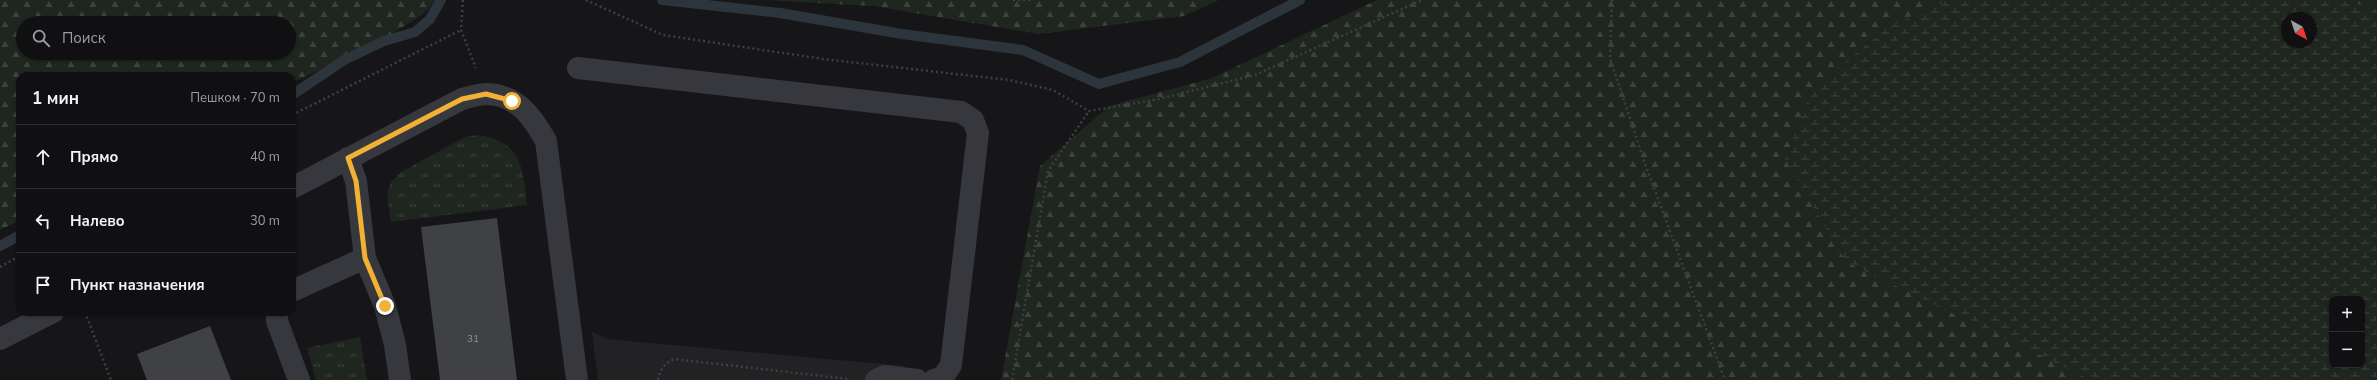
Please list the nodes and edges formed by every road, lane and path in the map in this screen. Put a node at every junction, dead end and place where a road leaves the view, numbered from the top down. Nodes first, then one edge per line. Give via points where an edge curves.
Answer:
1 (463, 0) edge
2 (586, 0) edge
3 (1013, 0) edge
4 (1033, 0) edge
5 (1422, 0) edge
6 (1612, 0) edge
7 (461, 30) junction
8 (578, 68) dead end
9 (486, 94) junction
10 (1089, 111) junction
11 (296, 113) edge
12 (348, 158) junction
13 (296, 186) edge
14 (16, 258) edge
15 (365, 258) junction
16 (0, 267) edge
17 (296, 289) edge
18 (45, 316) edge
19 (87, 316) edge
20 (277, 316) edge
21 (0, 339) edge
22 (112, 380) edge
23 (299, 380) edge
24 (400, 380) edge
25 (577, 380) edge
26 (658, 380) edge
27 (855, 380) edge
28 (876, 380) edge
29 (917, 380) edge
30 (934, 380) edge
31 (1012, 380) edge
32 (1725, 380) edge

1 - 7 path
2 - 10 path via 663,35 823,59 1010,80 1053,90
3 - 4 path
5 - 10 path via 1255,75 1159,98
6 - 32 path via 1610,58 1644,161
7 - 9 path
7 - 11 path
8 - 30 lane via 961,112 973,120 978,133 951,365 943,377
9 - 12 lane via 462,99
9 - 25 lane via 512,101 533,117 546,142
10 - 31 path via 1048,171
12 - 13 lane
12 - 15 lane via 356,181
14 - 16 path
15 - 17 lane
15 - 24 lane via 385,306 395,345
18 - 21 lane
19 - 22 path
20 - 23 lane
26 - 27 path via 665,363 674,359
28 - 29 lane via 885,376

